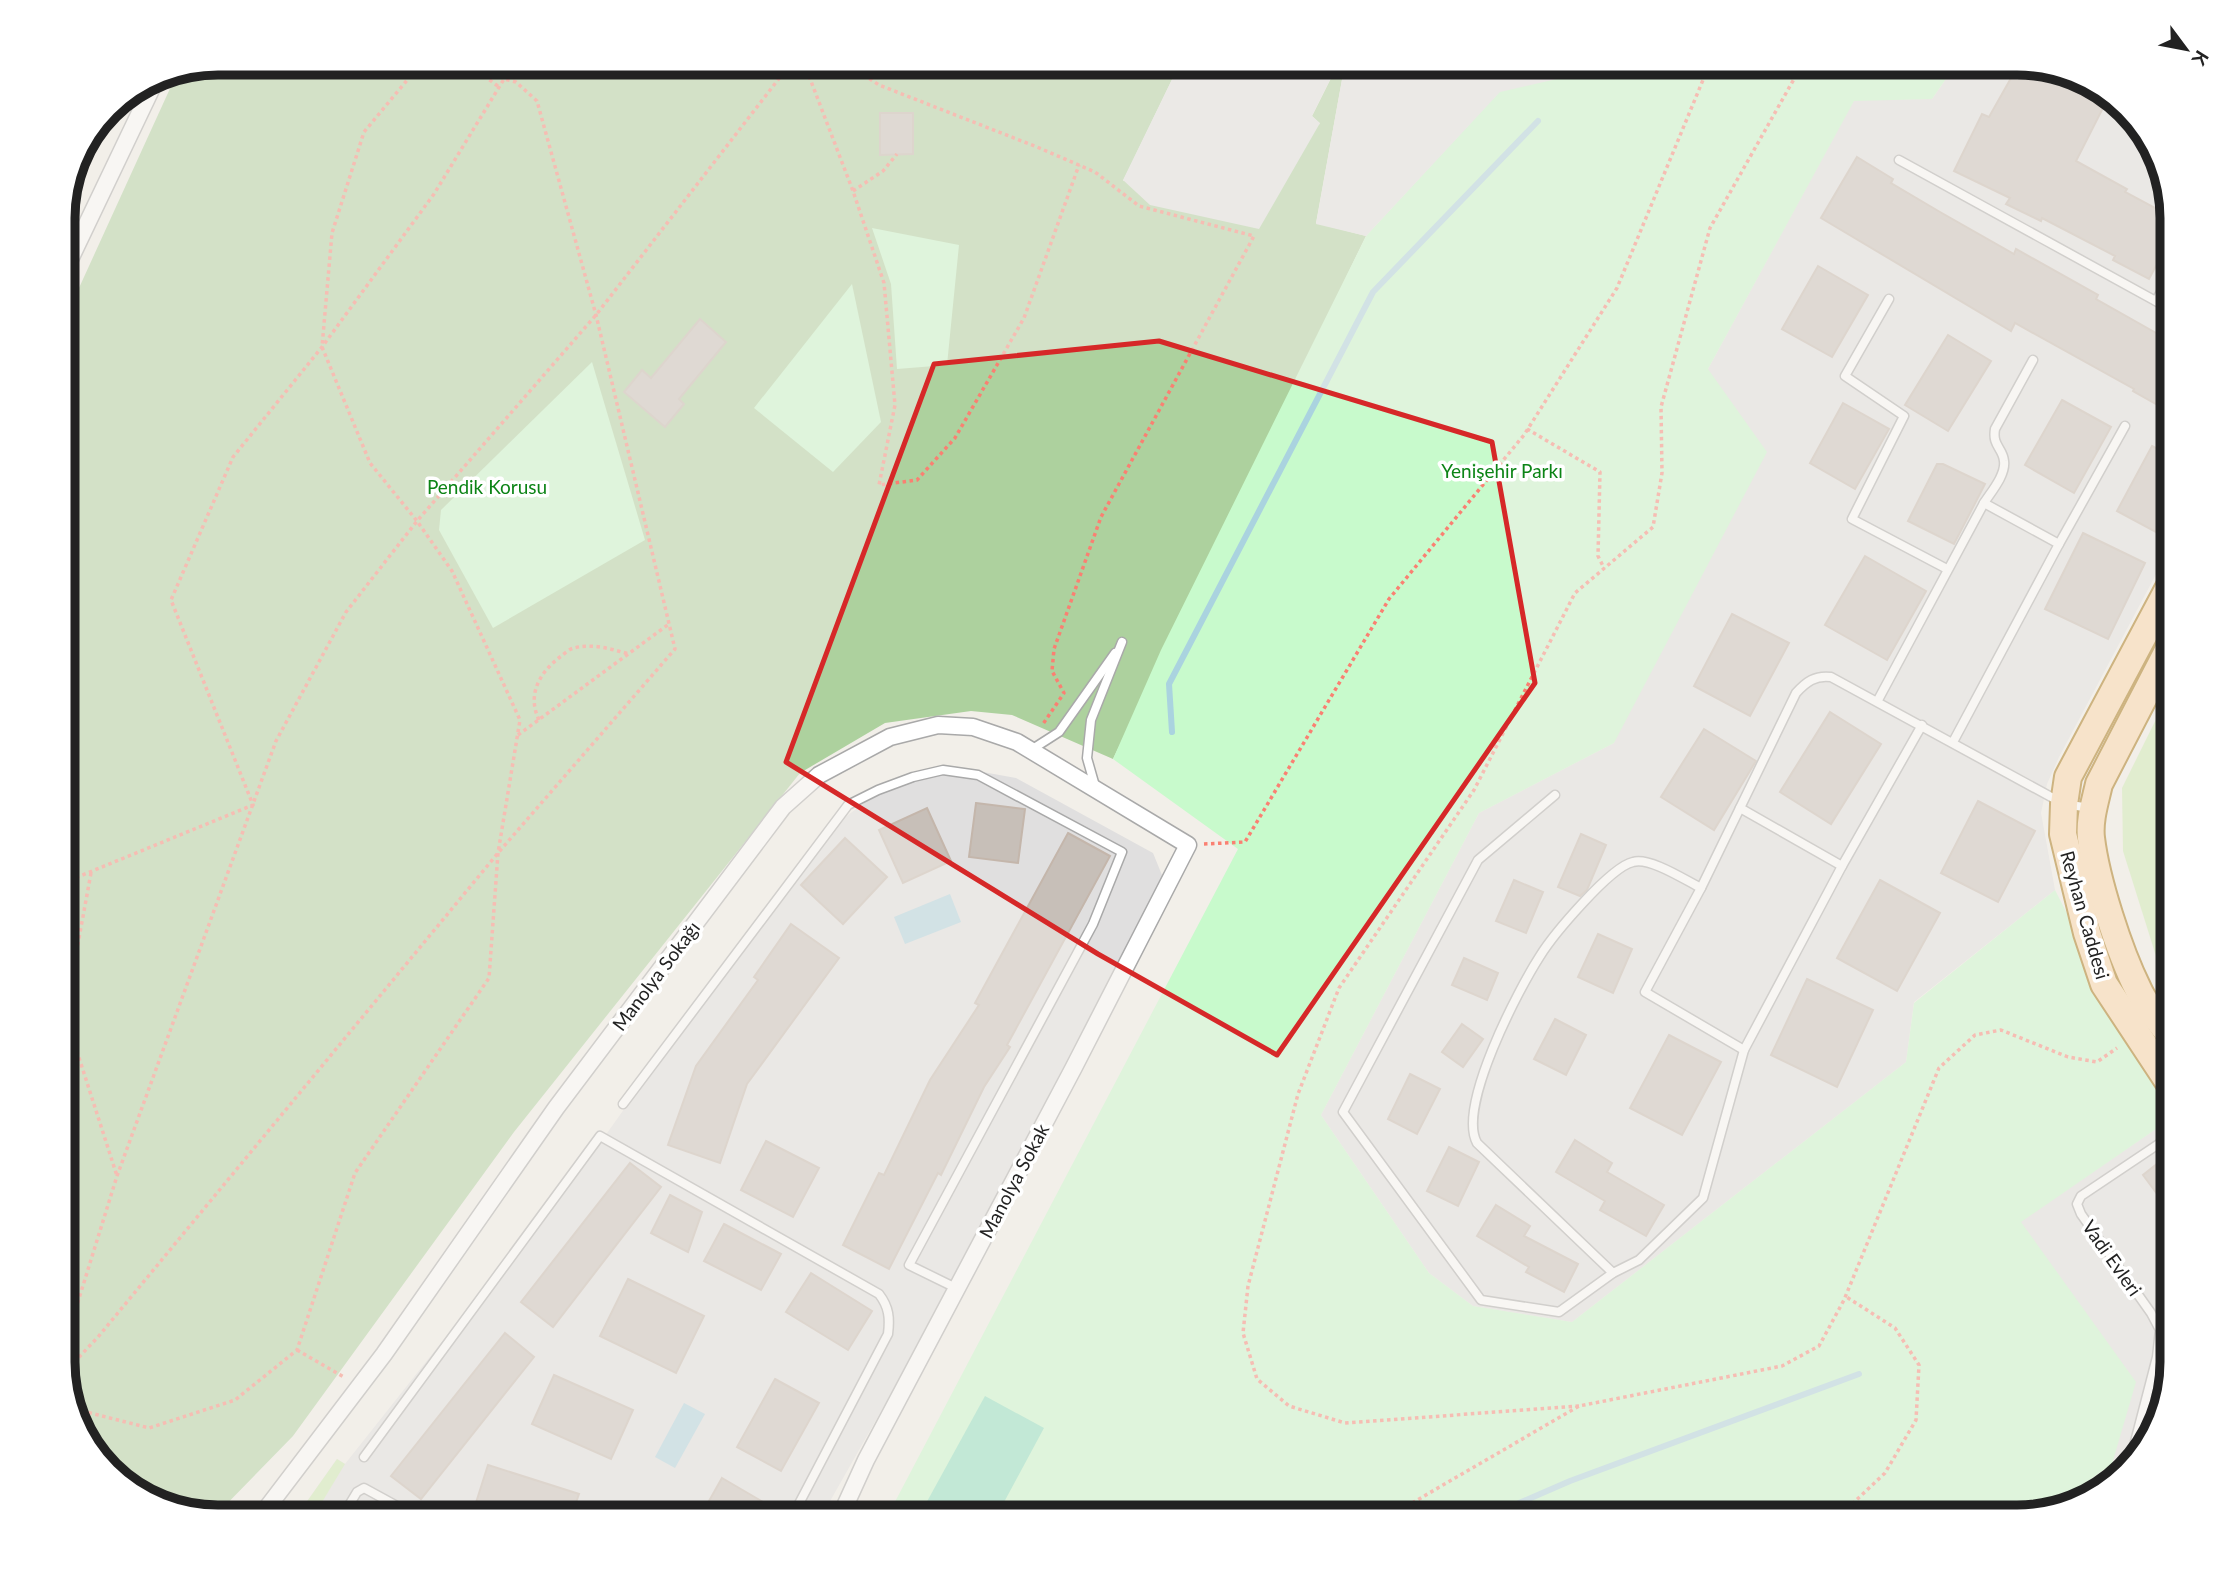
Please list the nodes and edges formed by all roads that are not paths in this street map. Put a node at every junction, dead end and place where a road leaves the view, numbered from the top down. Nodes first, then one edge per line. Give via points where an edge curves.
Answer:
1 (150, 93) edge
2 (1899, 160) dead end
3 (76, 247) edge
4 (2160, 294) edge
5 (1889, 299) dead end
6 (2156, 302) junction
7 (2160, 304) edge
8 (2033, 360) dead end
9 (2125, 426) dead end
10 (1984, 503) junction
11 (2059, 544) junction
12 (1947, 569) junction
13 (2160, 604) edge
14 (2160, 666) edge
15 (1878, 701) junction
16 (1922, 725) junction
17 (1953, 742) junction
18 (1031, 750) junction
19 (1096, 790) junction
20 (1555, 795) dead end
21 (2064, 804) junction
22 (1740, 808) junction
23 (2093, 809) junction
24 (1188, 845) joint
25 (1842, 866) junction
26 (1701, 888) junction
27 (2160, 1021) edge
28 (1744, 1050) junction
29 (2160, 1069) edge
30 (623, 1104) dead end
31 (2160, 1143) edge
32 (1613, 1273) junction
33 (958, 1289) junction
34 (2160, 1330) edge
35 (2160, 1330) edge
36 (2135, 1442) edge
37 (364, 1457) dead end
38 (269, 1505) edge
39 (349, 1505) edge
40 (396, 1505) edge
41 (798, 1505) edge
42 (845, 1505) edge

1 - 3 street
2 - 6 lane
4 - 6 lane
5 - 12 lane via 1845,376 1904,416 1852,519
6 - 7 lane
8 - 10 lane via 1995,429 1994,440 2004,467
9 - 11 lane
10 - 11 lane
10 - 12 lane
11 - 17 lane
12 - 15 lane
13 - 21 main road, Reyhan Caddesi via 2080,752 2068,777
14 - 23 main road, Reyhan Caddesi via 2099,785
15 - 16 lane
15 - 22 lane via 1831,677 1813,678 1802,686
16 - 17 lane
16 - 25 lane
17 - 21 lane
18 - 19 street, Manolya Sokağı
18 - 19 lane via 1059,732 1122,642 1091,720 1087,758
18 - 38 street, Manolya Sokağı via 973,727 938,726 890,737 819,775 783,807 556,1108
19 - 24 street, Manolya Sokağı
20 - 32 lane via 1478,860 1343,1112 1481,1300 1559,1312
21 - 23 lane
21 - 29 main road, Reyhan Caddesi via 2063,834 2104,984
22 - 25 lane
22 - 26 lane
23 - 27 main road, Reyhan Caddesi via 2091,837 2118,938 2139,991
24 - 33 street, Manolya Sokak
25 - 28 lane
26 - 28 lane via 1646,992
26 - 32 lane via 1641,860 1630,862 1600,885 1540,955 1478,1088 1471,1124 1477,1143
28 - 32 lane via 1703,1198 1639,1259
30 - 33 lane via 848,805 913,777 943,770 978,775 1122,852 1093,924 909,1265
31 - 34 lane, Vadi Evleri via 2081,1196 2077,1204
33 - 42 street, Manolya Sokak
35 - 36 lane, Vadi Evleri
37 - 41 lane via 600,1136 879,1294 887,1305 888,1334
39 - 40 lane via 364,1488

